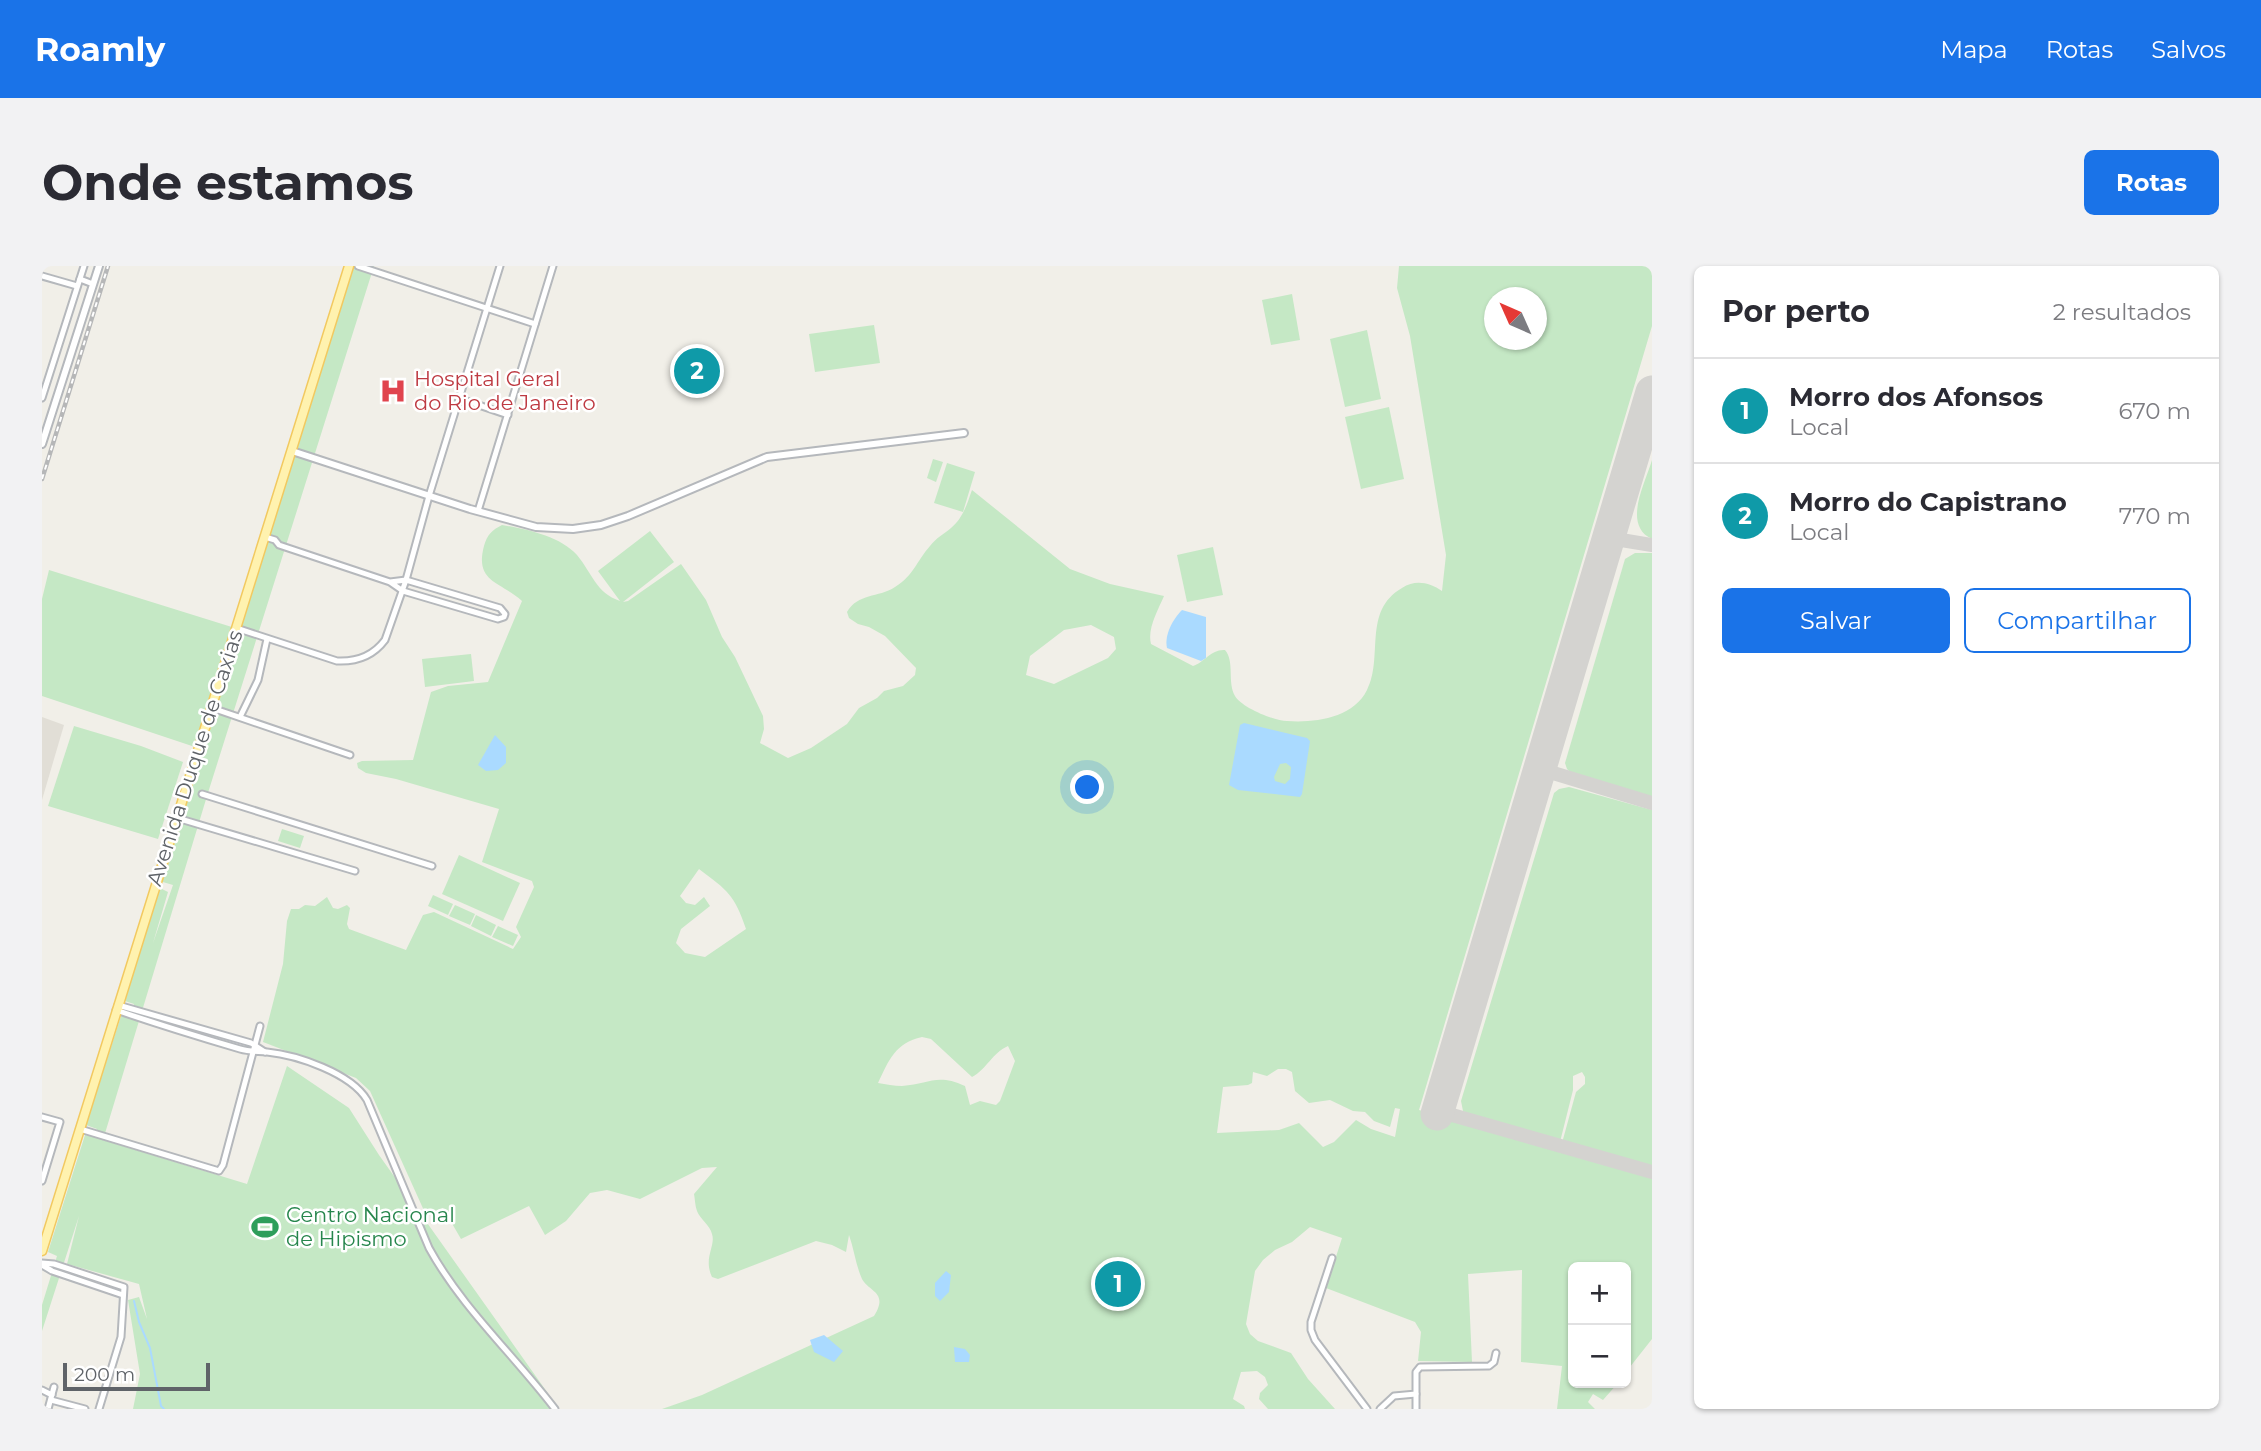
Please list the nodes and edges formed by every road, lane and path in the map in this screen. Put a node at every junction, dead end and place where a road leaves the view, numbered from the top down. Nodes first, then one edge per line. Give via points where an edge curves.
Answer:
1 (84, 266) edge
2 (99, 266) edge
3 (349, 266) edge
4 (358, 266) edge
5 (500, 266) edge
6 (553, 266) edge
7 (42, 276) edge
8 (78, 283) junction
9 (93, 284) junction
10 (488, 307) junction
11 (535, 324) junction
12 (42, 398) edge
13 (461, 399) junction
14 (508, 415) junction
15 (964, 433) dead end
16 (42, 444) edge
17 (292, 451) junction
18 (429, 496) junction
19 (478, 511) junction
20 (264, 541) junction
21 (406, 580) junction
22 (390, 582) junction
23 (402, 591) junction
24 (455, 595) junction
25 (451, 605) junction
26 (236, 628) junction
27 (267, 639) junction
28 (212, 708) junction
29 (240, 718) junction
30 (350, 755) dead end
31 (202, 794) dead end
32 (175, 818) junction
33 (432, 866) dead end
34 (355, 871) dead end
35 (117, 1007) junction
36 (260, 1026) dead end
37 (197, 1027) junction
38 (194, 1035) junction
39 (256, 1045) junction
40 (254, 1052) junction
41 (265, 1052) junction
42 (42, 1116) edge
43 (80, 1129) junction
44 (42, 1181) edge
45 (42, 1251) edge
46 (1332, 1258) dead end
47 (42, 1264) edge
48 (124, 1295) junction
49 (1496, 1353) dead end
50 (54, 1387) dead end
51 (42, 1390) edge
52 (1416, 1394) junction
53 (51, 1397) junction
54 (74, 1408) edge
55 (48, 1409) edge
56 (85, 1409) edge
57 (99, 1409) edge
58 (555, 1409) edge
59 (1367, 1409) edge
60 (1380, 1409) edge
61 (1416, 1409) edge

1 - 8 street
2 - 9 street
3 - 17 main road, Avenida Duque de Caxias
4 - 10 street
5 - 10 street
6 - 11 street
7 - 8 street
8 - 9 street
8 - 12 street
9 - 16 street
10 - 11 street
10 - 13 street
11 - 14 street
13 - 14 street
13 - 18 street
14 - 19 street
15 - 19 street via 767,457 601,525 553,529
17 - 18 street
17 - 20 main road, Avenida Duque de Caxias
18 - 19 street
18 - 21 street
20 - 22 street via 275,540
20 - 26 main road, Avenida Duque de Caxias
21 - 22 street
21 - 23 street
21 - 24 street
22 - 23 street
23 - 25 street
23 - 27 street via 389,634 380,647 352,662
24 - 25 street
24 - 25 street via 500,608 504,617
26 - 27 street
26 - 28 main road, Avenida Duque de Caxias
27 - 29 street via 258,680
28 - 29 street
28 - 32 main road, Avenida Duque de Caxias
29 - 30 street
31 - 33 street
32 - 34 street
32 - 35 main road, Avenida Duque de Caxias
35 - 37 street
35 - 38 street
35 - 43 main road, Avenida Duque de Caxias
36 - 39 street
37 - 38 street
37 - 39 street
38 - 40 street
39 - 40 street
39 - 41 street
40 - 41 street
40 - 43 street via 219,1171
41 - 58 street via 336,1073 362,1093 440,1267
42 - 44 street via 60,1122
43 - 45 main road, Avenida Duque de Caxias
46 - 59 street via 1311,1330
47 - 48 street
47 - 48 street via 124,1287
48 - 57 street via 121,1337
49 - 52 street via 1489,1366 1420,1367
50 - 53 street
51 - 53 street
52 - 60 street via 1394,1396
52 - 61 street
53 - 54 street
53 - 55 street
54 - 56 street

